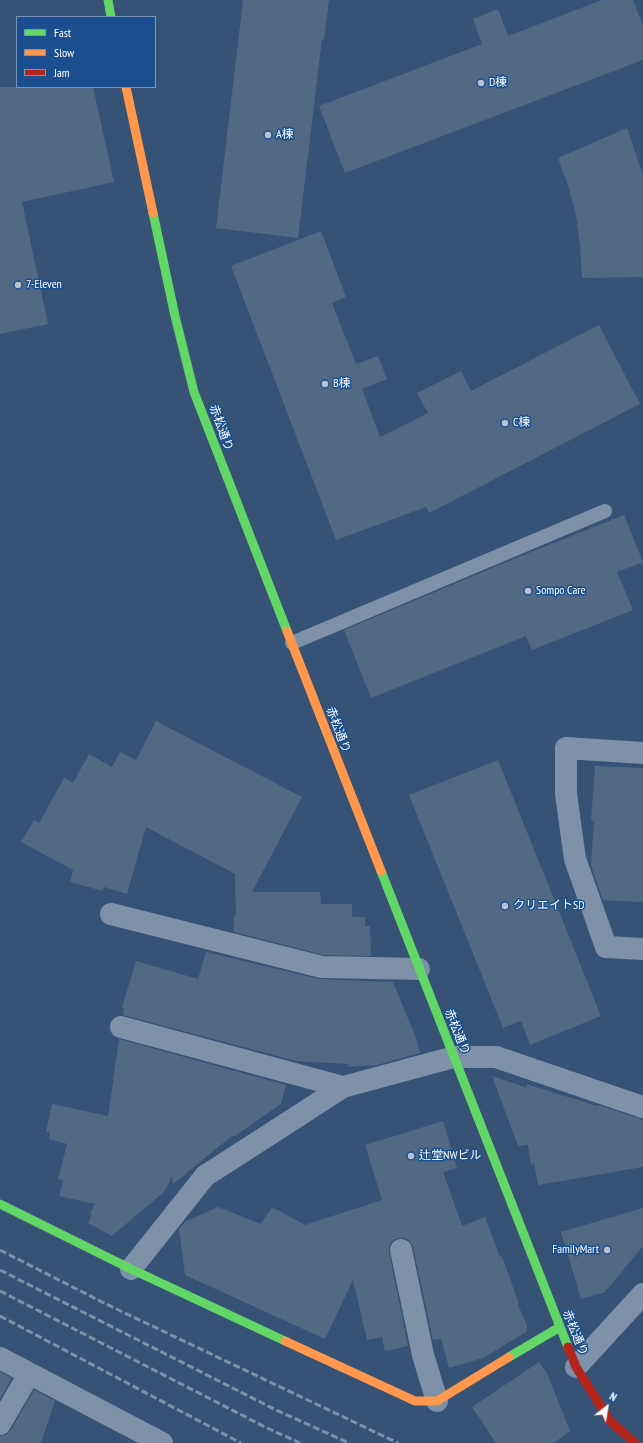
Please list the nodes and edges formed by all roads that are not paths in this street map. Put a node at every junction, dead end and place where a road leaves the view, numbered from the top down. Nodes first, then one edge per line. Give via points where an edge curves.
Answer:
1 (108, 0) edge
2 (111, 16) edge
3 (126, 88) edge
4 (604, 511) dead end
5 (292, 644) junction
6 (643, 753) edge
7 (111, 914) dead end
8 (643, 948) edge
9 (419, 969) junction
10 (121, 1027) dead end
11 (454, 1057) junction
12 (343, 1087) junction
13 (643, 1107) edge
14 (0, 1204) edge
15 (401, 1250) dead end
16 (131, 1269) junction
17 (643, 1294) edge
18 (560, 1327) junction
19 (0, 1358) edge
20 (576, 1367) junction
21 (29, 1374) junction
22 (437, 1401) junction
23 (0, 1424) edge
24 (162, 1443) edge
25 (635, 1443) edge

1 - 2 street
3 - 5 street, 赤松通り via 175,316 194,392
4 - 5 lane
5 - 9 street, 赤松通り
6 - 8 street via 566,748 566,794 575,859 606,947
7 - 9 street via 322,967
9 - 11 street, 赤松通り
10 - 12 street
11 - 12 street
11 - 13 street via 496,1058
11 - 18 street, 赤松通り
12 - 16 street via 205,1176
14 - 16 street
15 - 22 street via 422,1355
16 - 22 street via 415,1401
17 - 20 street
18 - 20 street, 赤松通り
18 - 22 street
19 - 21 street
20 - 25 street, 赤松通り via 610,1421
21 - 23 street
21 - 24 street

